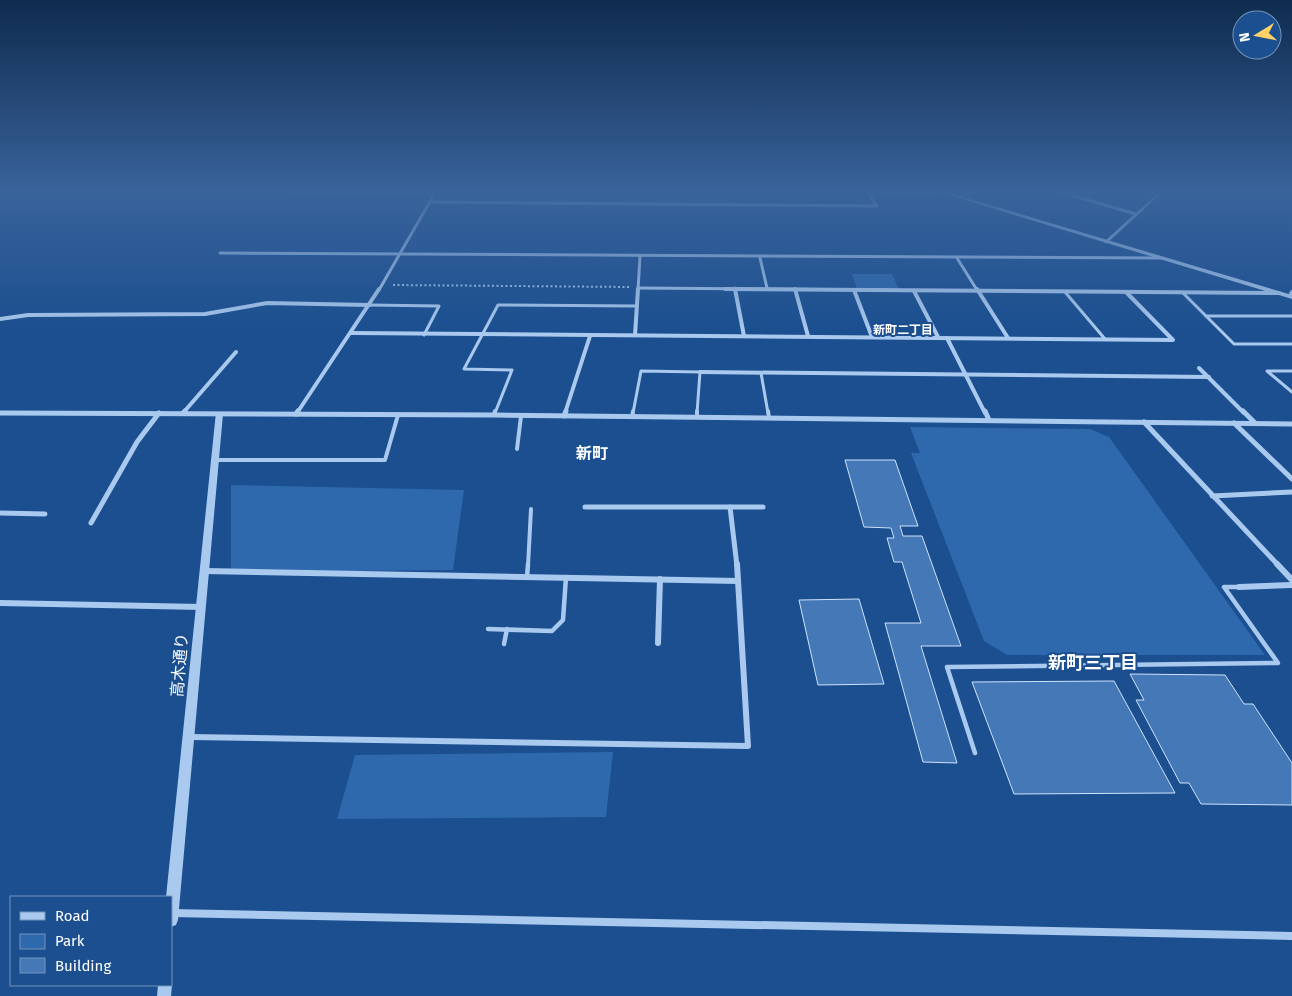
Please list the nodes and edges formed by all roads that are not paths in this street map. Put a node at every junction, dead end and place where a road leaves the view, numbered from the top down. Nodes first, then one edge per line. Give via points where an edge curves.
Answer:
1 (410, 237) edge
2 (1091, 237) edge
3 (1111, 237) edge
4 (1106, 242) junction
5 (220, 253) dead end
6 (399, 256) junction
7 (640, 256) junction
8 (760, 258) junction
9 (957, 258) junction
10 (1162, 258) junction
11 (638, 288) junction
12 (735, 288) junction
13 (767, 288) junction
14 (795, 289) junction
15 (854, 290) junction
16 (914, 291) junction
17 (978, 291) junction
18 (1065, 292) junction
19 (1126, 292) junction
20 (1183, 293) junction
21 (1279, 293) junction
22 (1291, 295) edge
23 (370, 305) junction
24 (637, 306) junction
25 (1206, 316) junction
26 (1292, 316) edge
27 (0, 319) edge
28 (352, 333) junction
29 (424, 334) junction
30 (482, 335) junction
31 (635, 335) junction
32 (590, 336) junction
33 (744, 336) junction
34 (808, 336) junction
35 (872, 337) junction
36 (938, 337) junction
37 (947, 338) junction
38 (1008, 338) junction
39 (1105, 340) junction
40 (1292, 344) edge
41 (236, 352) dead end
42 (1199, 368) dead end
43 (1292, 371) edge
44 (700, 372) junction
45 (761, 373) junction
46 (966, 376) junction
47 (1209, 377) junction
48 (1292, 392) edge
49 (159, 413) junction
50 (183, 413) junction
51 (0, 414) edge
52 (219, 414) junction
53 (296, 414) junction
54 (398, 415) junction
55 (494, 415) junction
56 (521, 416) junction
57 (564, 416) junction
58 (632, 417) junction
59 (697, 417) junction
60 (769, 418) junction
61 (989, 420) junction
62 (1144, 422) junction
63 (1234, 423) junction
64 (1255, 423) junction
65 (1292, 424) edge
66 (517, 449) dead end
67 (214, 460) junction
68 (1292, 479) edge
69 (1292, 492) edge
70 (1212, 496) junction
71 (585, 507) dead end
72 (730, 507) junction
73 (763, 507) dead end
74 (531, 509) dead end
75 (0, 513) edge
76 (46, 514) dead end
77 (90, 523) dead end
78 (205, 571) junction
79 (526, 576) junction
80 (566, 577) junction
81 (660, 579) junction
82 (1292, 580) edge
83 (738, 581) junction
84 (1292, 585) edge
85 (1239, 587) joint
86 (0, 603) edge
87 (202, 607) junction
88 (488, 629) dead end
89 (507, 629) junction
90 (658, 643) dead end
91 (504, 644) dead end
92 (190, 737) junction
93 (975, 754) dead end
94 (172, 913) edge
95 (1292, 936) edge

1 - 6 street
2 - 4 street
3 - 4 street
4 - 10 street
5 - 6 street
6 - 7 street
6 - 23 street
7 - 8 street
7 - 11 street
8 - 9 street
8 - 13 street
9 - 10 street
9 - 17 street
10 - 21 street
11 - 12 street
11 - 24 street
12 - 13 street
12 - 33 street
13 - 14 street
14 - 15 street
14 - 34 street
15 - 16 street
15 - 35 street
16 - 17 street
16 - 36 street
17 - 18 street
17 - 38 street
18 - 19 street
18 - 39 lane
19 - 20 street
19 - 39 street via 1173,340
20 - 21 street
20 - 25 lane
21 - 22 street
23 - 27 street via 267,303 205,314 28,315
23 - 28 street
23 - 29 lane via 439,306
24 - 30 lane via 498,306
24 - 31 street
25 - 26 lane
25 - 40 lane via 1234,344
28 - 29 street
28 - 53 street
29 - 30 street
30 - 32 street
30 - 55 lane via 464,369 512,370
31 - 32 street
31 - 33 street
32 - 57 street
33 - 34 street
34 - 35 street
35 - 36 street
36 - 37 street
37 - 38 street
37 - 46 street
38 - 39 street
41 - 50 street
42 - 47 street
43 - 48 lane via 1267,371
44 - 45 street
44 - 58 lane via 641,371
44 - 59 lane
45 - 46 street
45 - 60 lane
46 - 47 street
46 - 61 street
47 - 64 street
49 - 50 street
49 - 51 street
49 - 77 street via 137,442
50 - 52 street
52 - 53 street
52 - 67 street, 高木通り
53 - 54 street
54 - 55 street
54 - 67 lane via 385,460
55 - 56 street
56 - 57 street
56 - 66 lane
57 - 58 street
58 - 59 street
59 - 60 street
60 - 61 street
61 - 62 street
62 - 63 street
62 - 70 street
63 - 64 street
63 - 68 street
64 - 65 street
67 - 78 street, 高木通り
69 - 70 street
70 - 82 street
71 - 72 street
72 - 73 street
72 - 83 street
74 - 79 lane
75 - 76 street
78 - 79 street
78 - 87 street, 高木通り
79 - 80 street
80 - 81 street
80 - 89 lane via 563,620 552,631
81 - 83 street
81 - 90 street
83 - 92 street via 748,746
84 - 85 street
85 - 93 lane via 1224,587 1278,663 947,667
86 - 87 street
87 - 92 street, 高木通り
88 - 89 lane
89 - 91 lane
92 - 94 street, 高木通り
94 - 95 street

